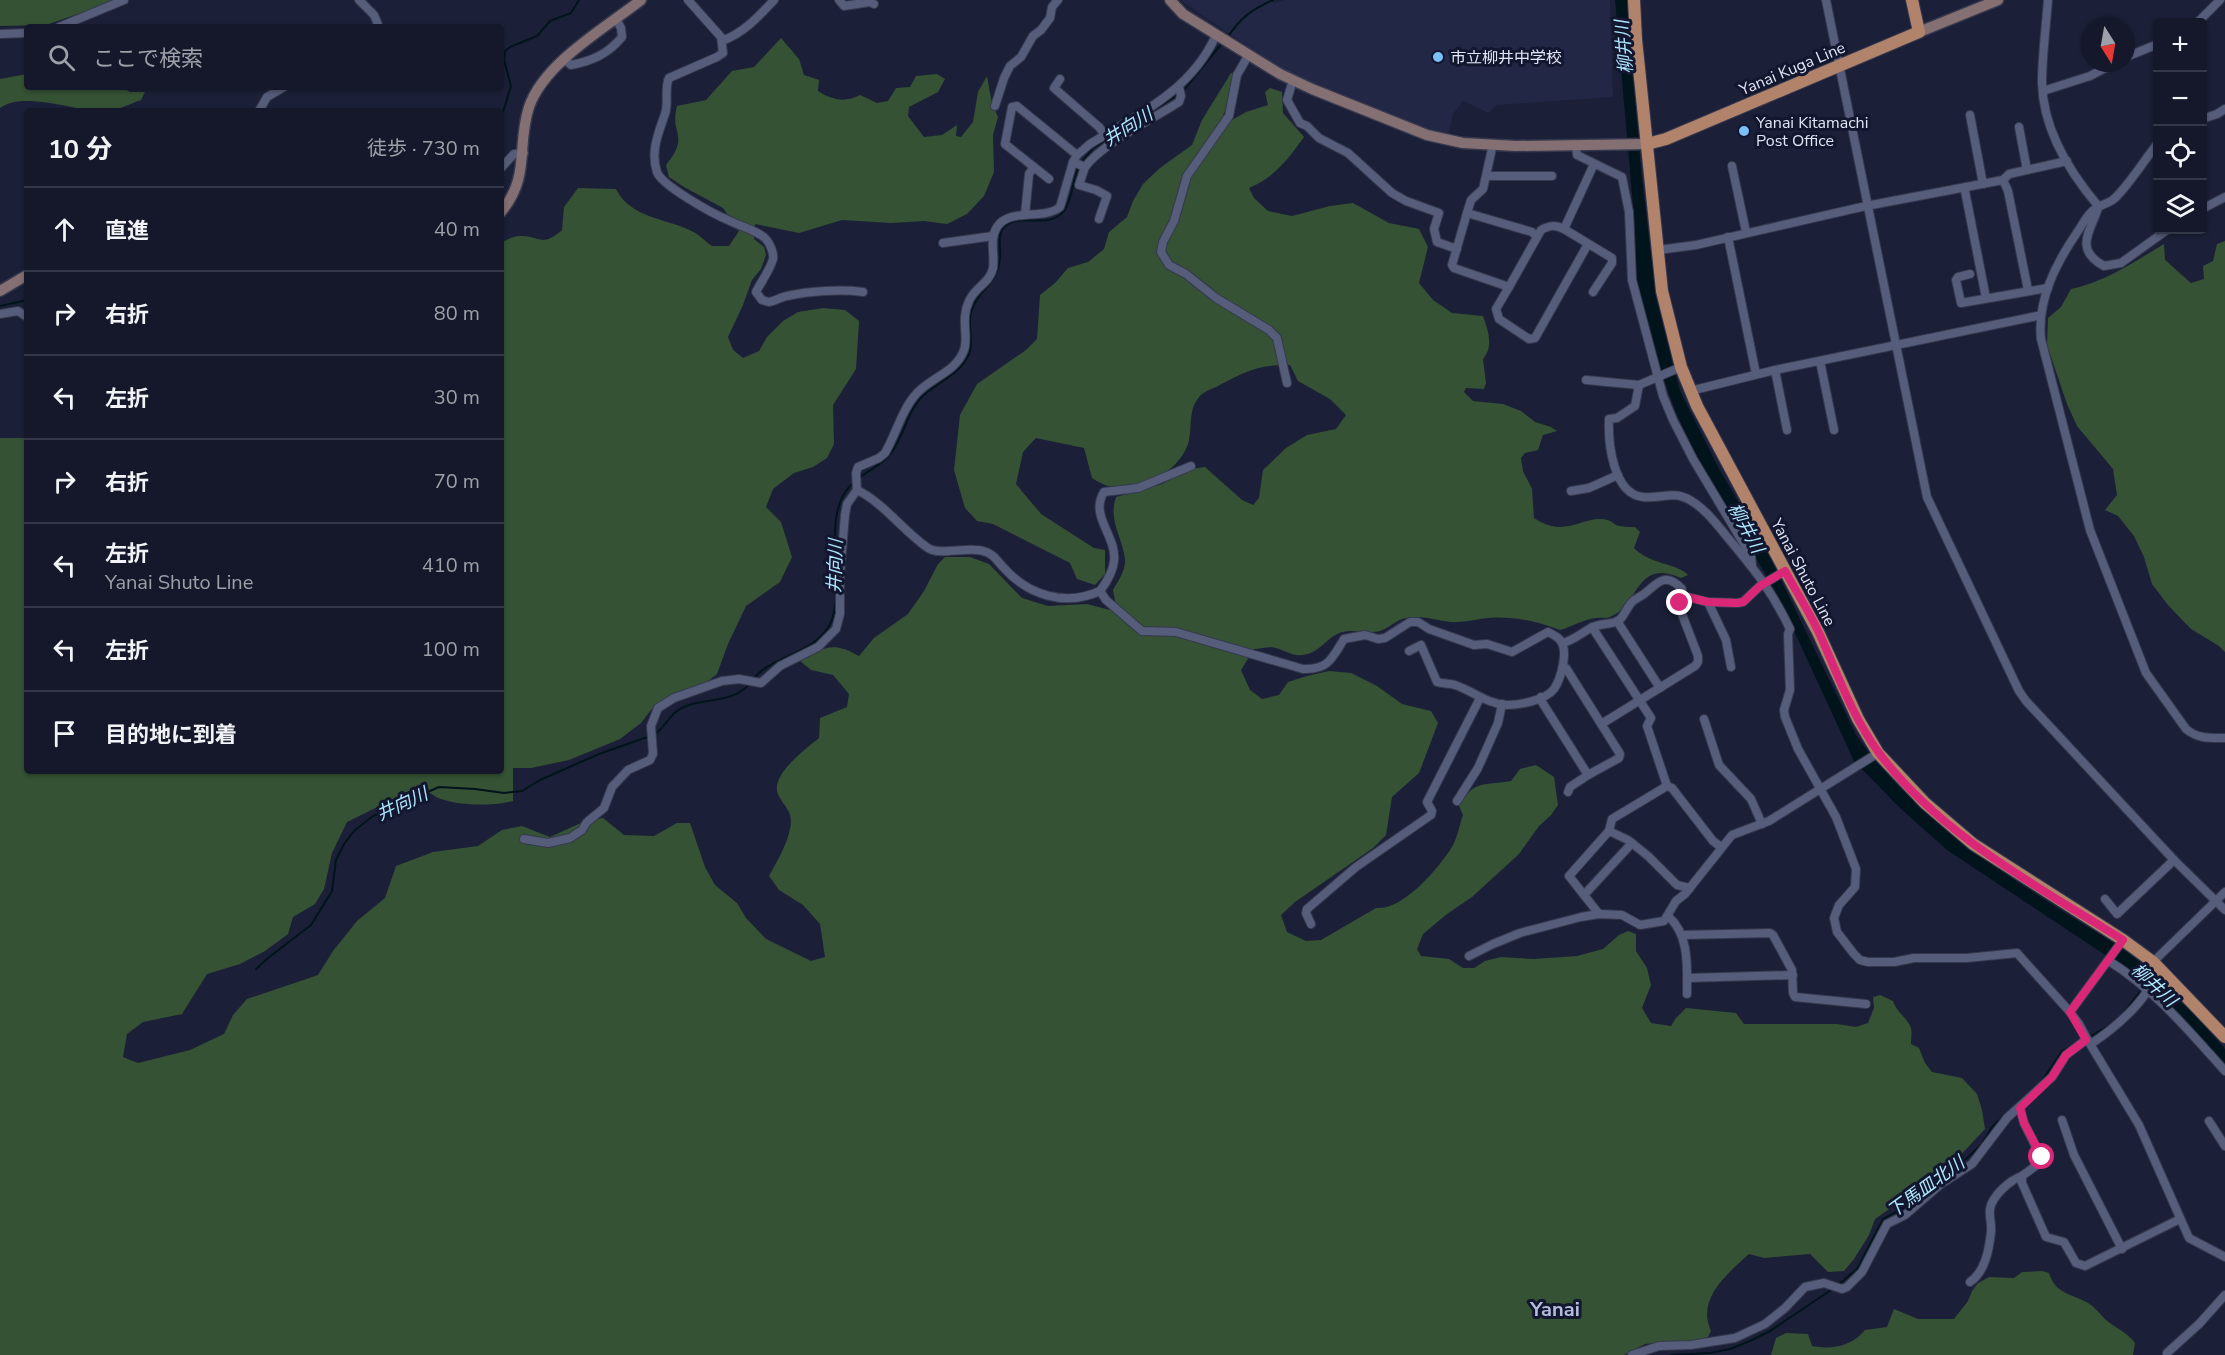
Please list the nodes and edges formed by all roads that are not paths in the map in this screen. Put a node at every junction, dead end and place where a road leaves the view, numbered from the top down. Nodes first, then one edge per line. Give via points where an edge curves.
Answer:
1 (124, 0) edge
2 (359, 0) edge
3 (641, 0) edge
4 (688, 0) edge
5 (774, 0) edge
6 (839, 0) edge
7 (1058, 0) edge
8 (1170, 0) edge
9 (1634, 0) edge
10 (1826, 0) edge
11 (1912, 0) edge
12 (1998, 0) edge
13 (2048, 0) edge
14 (2223, 0) edge
15 (874, 4) dead end
16 (2203, 18) edge
17 (616, 19) junction
18 (66, 24) edge
19 (378, 24) edge
20 (1919, 32) junction
21 (24, 33) edge
22 (0, 34) edge
23 (1216, 35) junction
24 (722, 41) junction
25 (2153, 46) edge
26 (2135, 53) edge
27 (1248, 56) junction
28 (564, 59) junction
29 (1839, 66) junction
30 (2098, 72) edge
31 (1060, 79) dead end
32 (1293, 80) junction
33 (279, 90) edge
34 (1180, 91) junction
35 (2043, 91) junction
36 (995, 106) dead end
37 (261, 108) edge
38 (2225, 109) edge
39 (1970, 115) dead end
40 (2207, 117) edge
41 (2019, 127) dead end
42 (1105, 135) junction
43 (1493, 144) junction
44 (1643, 144) junction
45 (1575, 146) junction
46 (2153, 148) edge
47 (524, 153) junction
48 (2067, 161) junction
49 (1079, 162) junction
50 (1594, 164) junction
51 (504, 165) edge
52 (1732, 166) dead end
53 (1033, 168) junction
54 (2027, 170) junction
55 (1487, 176) junction
56 (1551, 176) dead end
57 (1049, 179) dead end
58 (2003, 180) junction
59 (1983, 184) junction
60 (1966, 187) junction
61 (2225, 197) edge
62 (1866, 206) junction
63 (2207, 206) edge
64 (2099, 207) junction
65 (504, 209) edge
66 (1467, 213) junction
67 (1025, 215) junction
68 (1099, 219) dead end
69 (1564, 229) junction
70 (1746, 232) junction
71 (2161, 234) edge
72 (993, 236) junction
73 (1537, 237) junction
74 (1728, 237) junction
75 (944, 243) dead end
76 (1588, 244) junction
77 (1457, 249) junction
78 (1658, 250) junction
79 (1970, 274) dead end
80 (24, 277) edge
81 (1509, 287) junction
82 (2048, 288) junction
83 (2028, 290) junction
84 (0, 291) edge
85 (863, 292) dead end
86 (1593, 292) dead end
87 (1986, 298) junction
88 (0, 314) edge
89 (24, 315) edge
90 (2041, 316) junction
91 (1895, 345) junction
92 (1820, 361) junction
93 (1679, 368) junction
94 (1774, 370) junction
95 (1756, 374) junction
96 (1658, 376) junction
97 (1586, 380) dead end
98 (1287, 383) dead end
99 (1639, 385) junction
100 (1690, 391) junction
101 (1787, 430) dead end
102 (1834, 430) dead end
103 (1191, 466) dead end
104 (1618, 475) junction
105 (857, 486) junction
106 (1571, 491) dead end
107 (1752, 567) junction
108 (1783, 572) junction
109 (1765, 582) junction
110 (1100, 591) junction
111 (1683, 596) junction
112 (1708, 602) junction
113 (1617, 621) junction
114 (1592, 627) junction
115 (1562, 643) junction
116 (1409, 651) dead end
117 (1563, 667) junction
118 (1731, 667) dead end
119 (1660, 688) junction
120 (1541, 697) junction
121 (1480, 698) junction
122 (1639, 701) junction
123 (1502, 704) junction
124 (1704, 719) dead end
125 (1603, 723) junction
126 (2225, 738) edge
127 (1876, 754) junction
128 (1588, 775) junction
129 (1667, 786) junction
130 (1822, 790) junction
131 (1568, 792) dead end
132 (1457, 801) dead end
133 (1762, 824) junction
134 (1609, 831) junction
135 (524, 839) dead end
136 (1632, 843) junction
137 (1721, 847) junction
138 (2174, 860) junction
139 (1690, 888) junction
140 (2225, 892) edge
141 (1584, 895) junction
142 (2105, 899) dead end
143 (2217, 901) junction
144 (2225, 910) edge
145 (1599, 914) junction
146 (1668, 916) junction
147 (1311, 924) dead end
148 (1682, 935) junction
149 (2121, 943) junction
150 (1469, 956) dead end
151 (2109, 960) junction
152 (2153, 962) junction
153 (1793, 975) junction
154 (1687, 978) junction
155 (2146, 987) junction
156 (1687, 994) dead end
157 (1866, 1004) dead end
158 (2070, 1012) junction
159 (2225, 1037) edge
160 (2089, 1042) junction
161 (2225, 1071) edge
162 (2020, 1108) junction
163 (2062, 1120) dead end
164 (2209, 1121) dead end
165 (2225, 1146) edge
166 (2022, 1176) junction
167 (2180, 1220) junction
168 (2122, 1249) junction
169 (2225, 1257) edge
170 (1970, 1282) dead end
171 (2225, 1295) edge
172 (2167, 1353) dead end
173 (1632, 1355) edge

1 - 18 street
2 - 19 street
3 - 17 street
4 - 24 street
5 - 24 street via 753,23
6 - 15 street via 844,6
7 - 36 street via 1050,18 1010,66
8 - 23 street via 1183,14
9 - 44 main road, Yanai Shuto Line
10 - 29 street
11 - 20 main road
12 - 20 street
13 - 35 street
14 - 16 street
17 - 28 street
17 - 28 street via 622,37 602,56 571,65
20 - 29 main road, Yanai Kuga Line
21 - 22 street
23 - 27 street
23 - 34 street
24 - 85 street via 723,53 667,81 666,113 656,140 656,170 660,179 711,212 765,238 773,258 756,292 762,300 824,291
25 - 26 street
27 - 32 street
27 - 98 street via 1237,75 1229,116 1187,176 1161,252 1168,265 1277,338
28 - 47 street via 544,79 529,107
29 - 44 main road, Yanai Kuga Line via 1666,140
29 - 62 street
30 - 35 street
31 - 42 street via 1054,87
32 - 43 street via 1427,135 1463,143
32 - 77 street via 1287,100 1300,123 1348,153 1392,192 1439,213 1434,229 1437,242
33 - 37 street via 267,97
34 - 42 street
34 - 49 street via 1179,102
35 - 48 street via 2054,137
38 - 40 street
39 - 59 street
41 - 54 street
42 - 49 street
43 - 45 street
43 - 55 street
44 - 45 street
44 - 78 main road, Yanai Shuto Line
45 - 50 street via 1577,155
46 - 64 street via 2115,198
47 - 51 street via 514,154
47 - 65 street via 517,188
48 - 54 street
48 - 64 street
49 - 53 street via 1017,106 1012,107 1005,144
49 - 67 street via 1060,207 1041,215
49 - 68 street via 1079,185 1107,196
50 - 69 street
50 - 96 street via 1622,177 1624,182 1630,218 1632,280
52 - 70 street
53 - 57 street
53 - 67 street
54 - 58 street via 2009,174
55 - 56 street
55 - 66 street
58 - 59 street
58 - 83 street
59 - 60 street
60 - 62 street
60 - 87 street
61 - 63 street
62 - 70 street
62 - 91 street
64 - 71 street via 2086,245 2091,256 2104,266 2121,263
64 - 82 street via 2064,251
66 - 73 street via 1532,232
66 - 77 street
67 - 72 street via 1004,220
69 - 73 street via 1548,226
69 - 76 street
70 - 74 street
72 - 75 street
72 - 105 street via 990,277 970,299 964,316 964,351 948,371 917,393 885,453 858,467
73 - 81 street
74 - 78 street
74 - 95 street
76 - 81 street via 1535,338 1529,339 1499,319 1496,309
76 - 86 street via 1612,258
77 - 81 street via 1454,268
78 - 93 main road, Yanai Shuto Line via 1662,291
79 - 87 street via 1956,280 1961,303
80 - 84 street
82 - 83 street
82 - 90 street
83 - 87 street
88 - 89 street via 18,311
90 - 91 street
90 - 126 street via 2041,339 2090,530 2146,673 2186,729 2202,738
91 - 92 street
91 - 138 street via 1930,508 2019,691
92 - 94 street
92 - 102 street
93 - 96 street
93 - 100 main road, Yanai Shuto Line
94 - 95 street
94 - 101 street
95 - 100 street
96 - 99 street
96 - 107 street via 1673,420 1751,556
97 - 99 street
99 - 104 street via 1635,406 1609,419 1611,461
100 - 108 main road, Yanai Shuto Line
103 - 110 street via 1138,488 1104,492 1098,509 1115,558
104 - 106 street via 1590,488
104 - 107 street via 1634,494 1674,494 1695,503
105 - 110 street via 932,551 982,550 1042,596 1075,598
105 - 135 street via 845,515 836,629 818,647 780,666 761,683 746,679 722,681 658,708 653,717 650,760 628,770 612,787 604,808 582,830 570,838 548,843
107 - 109 street
108 - 109 street
108 - 127 main road, Yanai Shuto Line via 1818,632
109 - 112 street via 1743,602
109 - 130 street via 1790,628 1790,690 1785,717
110 - 115 street via 1143,631 1176,632 1303,669 1331,661 1347,637 1384,638 1410,622 1474,645 1487,644 1512,652 1548,632
111 - 112 street
111 - 113 street via 1677,584 1657,581
111 - 119 street via 1680,609 1698,662
112 - 118 street via 1726,640
113 - 114 street
113 - 119 street
114 - 115 street
114 - 122 street
115 - 117 street
116 - 121 street via 1421,645 1437,682 1455,685
117 - 120 street via 1554,689
117 - 125 street
119 - 122 street
120 - 123 street
120 - 128 street
121 - 123 street
121 - 147 street via 1427,802 1431,815 1356,867 1306,909
122 - 125 street
122 - 129 street via 1651,718 1647,726
123 - 132 street via 1478,768
124 - 133 street via 1719,765 1751,799
125 - 128 street via 1619,758
127 - 130 street
127 - 149 main road, Yanai Shuto Line via 1973,844
128 - 131 street
129 - 134 street via 1612,819
129 - 137 street
130 - 133 street
130 - 158 street via 1857,879 1839,905 1834,925 1860,960 1894,962 2017,953
133 - 137 street via 1732,835
134 - 136 street
134 - 141 street via 1569,876
136 - 139 street via 1677,885
136 - 141 street
137 - 139 street
138 - 142 street via 2117,914
138 - 143 street
139 - 146 street
140 - 143 street
141 - 145 street
143 - 144 street
143 - 152 street
145 - 146 street via 1622,915 1640,925 1656,924
145 - 150 street via 1520,933
146 - 148 street
148 - 153 street via 1770,933
148 - 154 street
149 - 151 street
149 - 152 main road, Yanai Shuto Line
151 - 155 street
151 - 158 street
152 - 159 main road, Yanai Shuto Line
153 - 154 street
153 - 157 street via 1795,997
154 - 156 street
155 - 160 street via 2141,1001 2123,1019
155 - 161 street
158 - 160 street
160 - 162 street via 2066,1055 2052,1077
160 - 167 street via 2139,1125
162 - 166 street via 2042,1157
162 - 173 street via 1972,1164 1905,1215 1887,1224 1862,1272 1848,1287 1824,1283 1805,1287 1765,1324 1735,1338 1659,1346
163 - 168 street via 2074,1155
164 - 165 street
166 - 168 street via 2046,1237 2064,1242 2076,1263 2085,1266
166 - 170 street via 1994,1200 1985,1263 1978,1277
167 - 168 street
167 - 169 street via 2189,1238
171 - 172 street

